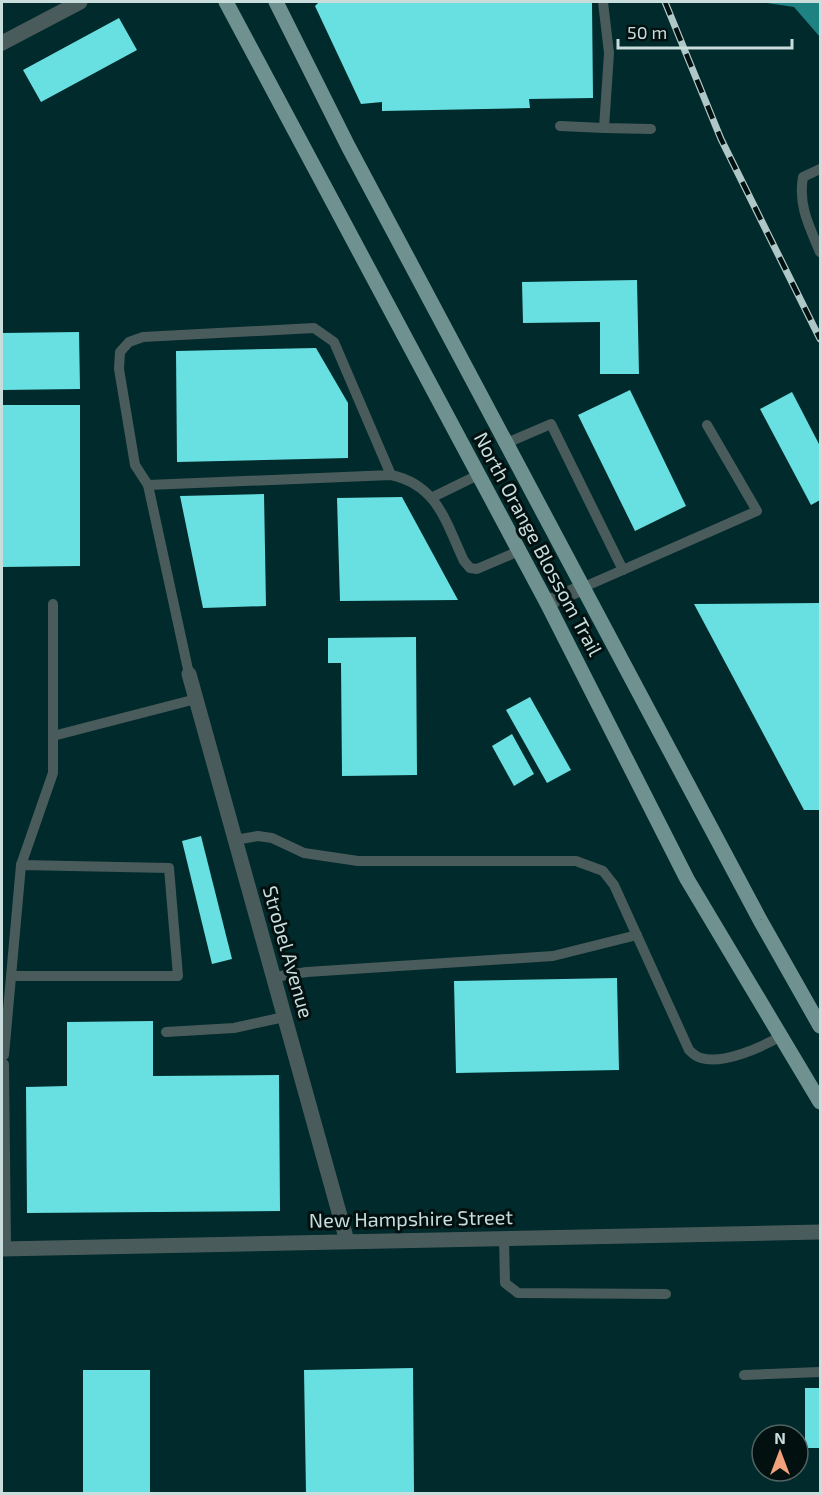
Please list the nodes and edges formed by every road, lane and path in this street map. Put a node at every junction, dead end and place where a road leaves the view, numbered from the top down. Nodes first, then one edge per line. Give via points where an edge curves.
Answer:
1 (80, 2) edge
2 (226, 2) edge
3 (276, 2) edge
4 (603, 2) edge
5 (2, 43) edge
6 (560, 126) dead end
7 (604, 128) junction
8 (651, 129) dead end
9 (820, 169) edge
10 (820, 252) edge
11 (707, 425) dead end
12 (507, 443) junction
13 (391, 475) junction
14 (478, 475) junction
15 (148, 485) junction
16 (433, 497) junction
17 (519, 551) junction
18 (623, 570) junction
19 (584, 587) junction
20 (547, 603) junction
21 (53, 604) dead end
22 (189, 674) joint
23 (196, 699) junction
24 (53, 736) junction
25 (235, 840) junction
26 (21, 865) junction
27 (637, 935) junction
28 (10, 976) junction
29 (273, 977) junction
30 (284, 1017) junction
31 (820, 1026) edge
32 (166, 1032) dead end
33 (781, 1036) junction
34 (820, 1102) edge
35 (820, 1232) edge
36 (504, 1238) junction
37 (347, 1242) junction
38 (4, 1249) edge
39 (666, 1294) dead end
40 (820, 1372) edge
41 (744, 1375) dead end

1 - 5 street
2 - 14 main road, North Orange Blossom Trail
3 - 12 main road, North Orange Blossom Trail via 348,146
4 - 7 lane via 609,53
6 - 7 lane
7 - 8 lane
9 - 10 lane via 802,177 800,194
11 - 18 lane via 757,511
12 - 18 lane via 551,424
12 - 19 main road, North Orange Blossom Trail
13 - 15 lane
13 - 15 lane via 334,342 314,328 300,327 143,337 129,342 120,352 119,369 135,465
13 - 16 lane via 410,480
14 - 16 lane
14 - 17 main road, North Orange Blossom Trail
15 - 22 lane
16 - 17 lane via 470,568
17 - 20 main road, North Orange Blossom Trail
18 - 19 lane
19 - 20 street
19 - 31 main road, North Orange Blossom Trail
20 - 33 main road, North Orange Blossom Trail via 687,879
21 - 24 lane
22 - 23 street, Strobel Avenue
23 - 24 lane
23 - 25 street, Strobel Avenue
24 - 26 lane via 53,773
25 - 27 lane via 272,838 304,853 358,861 576,861 603,871 614,885
25 - 29 street, Strobel Avenue
26 - 28 lane
26 - 28 lane via 169,868 178,976
27 - 29 lane via 552,956
27 - 33 lane via 689,1050 701,1058 721,1057 759,1049
28 - 38 lane via 4,1060
29 - 30 street, Strobel Avenue
30 - 32 lane via 234,1028
30 - 37 street, Strobel Avenue
33 - 34 main road, North Orange Blossom Trail
35 - 36 street, New Hampshire Street
36 - 37 street, New Hampshire Street
36 - 39 lane via 505,1283 518,1293
37 - 38 street, New Hampshire Street
40 - 41 lane

